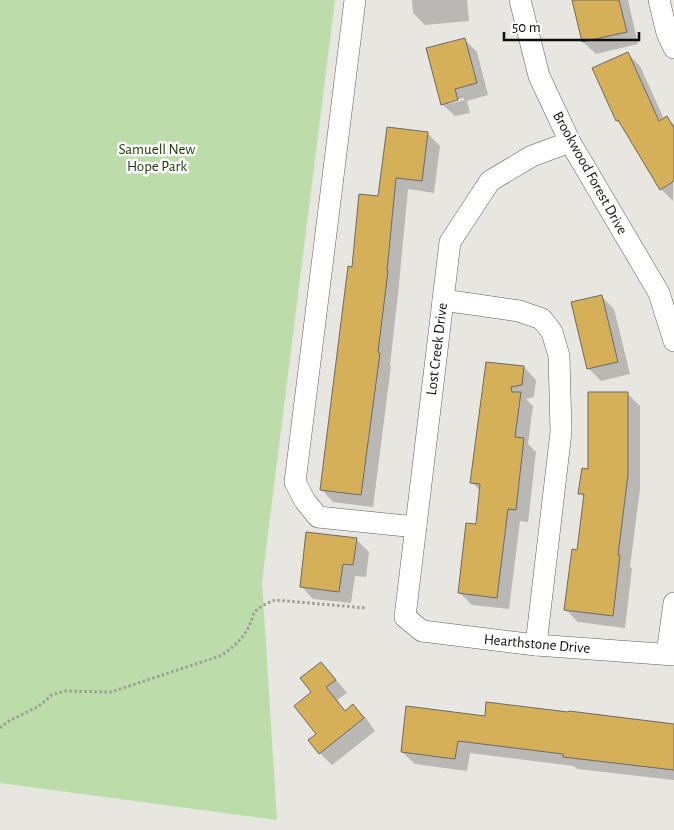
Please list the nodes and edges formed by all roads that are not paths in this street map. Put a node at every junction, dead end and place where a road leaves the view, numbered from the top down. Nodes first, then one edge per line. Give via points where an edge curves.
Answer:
1 (355, 0) edge
2 (520, 0) edge
3 (659, 0) edge
4 (674, 48) edge
5 (570, 142) junction
6 (443, 300) junction
7 (674, 341) edge
8 (416, 527) junction
9 (674, 603) edge
10 (406, 617) joint
11 (536, 645) junction
12 (670, 655) edge

1 - 8 street via 295,482 318,516
2 - 5 street, Brookwood Forest Drive via 539,76
3 - 4 street
5 - 6 street, Lost Creek Drive via 532,156 490,181 450,242
5 - 7 street, Brookwood Forest Drive via 659,293
6 - 8 street, Lost Creek Drive
6 - 11 street via 520,311 542,320 552,332 559,356 561,432
8 - 10 street, Lost Creek Drive
9 - 12 street
10 - 11 street, Hearthstone Drive via 422,631
11 - 12 street, Hearthstone Drive

